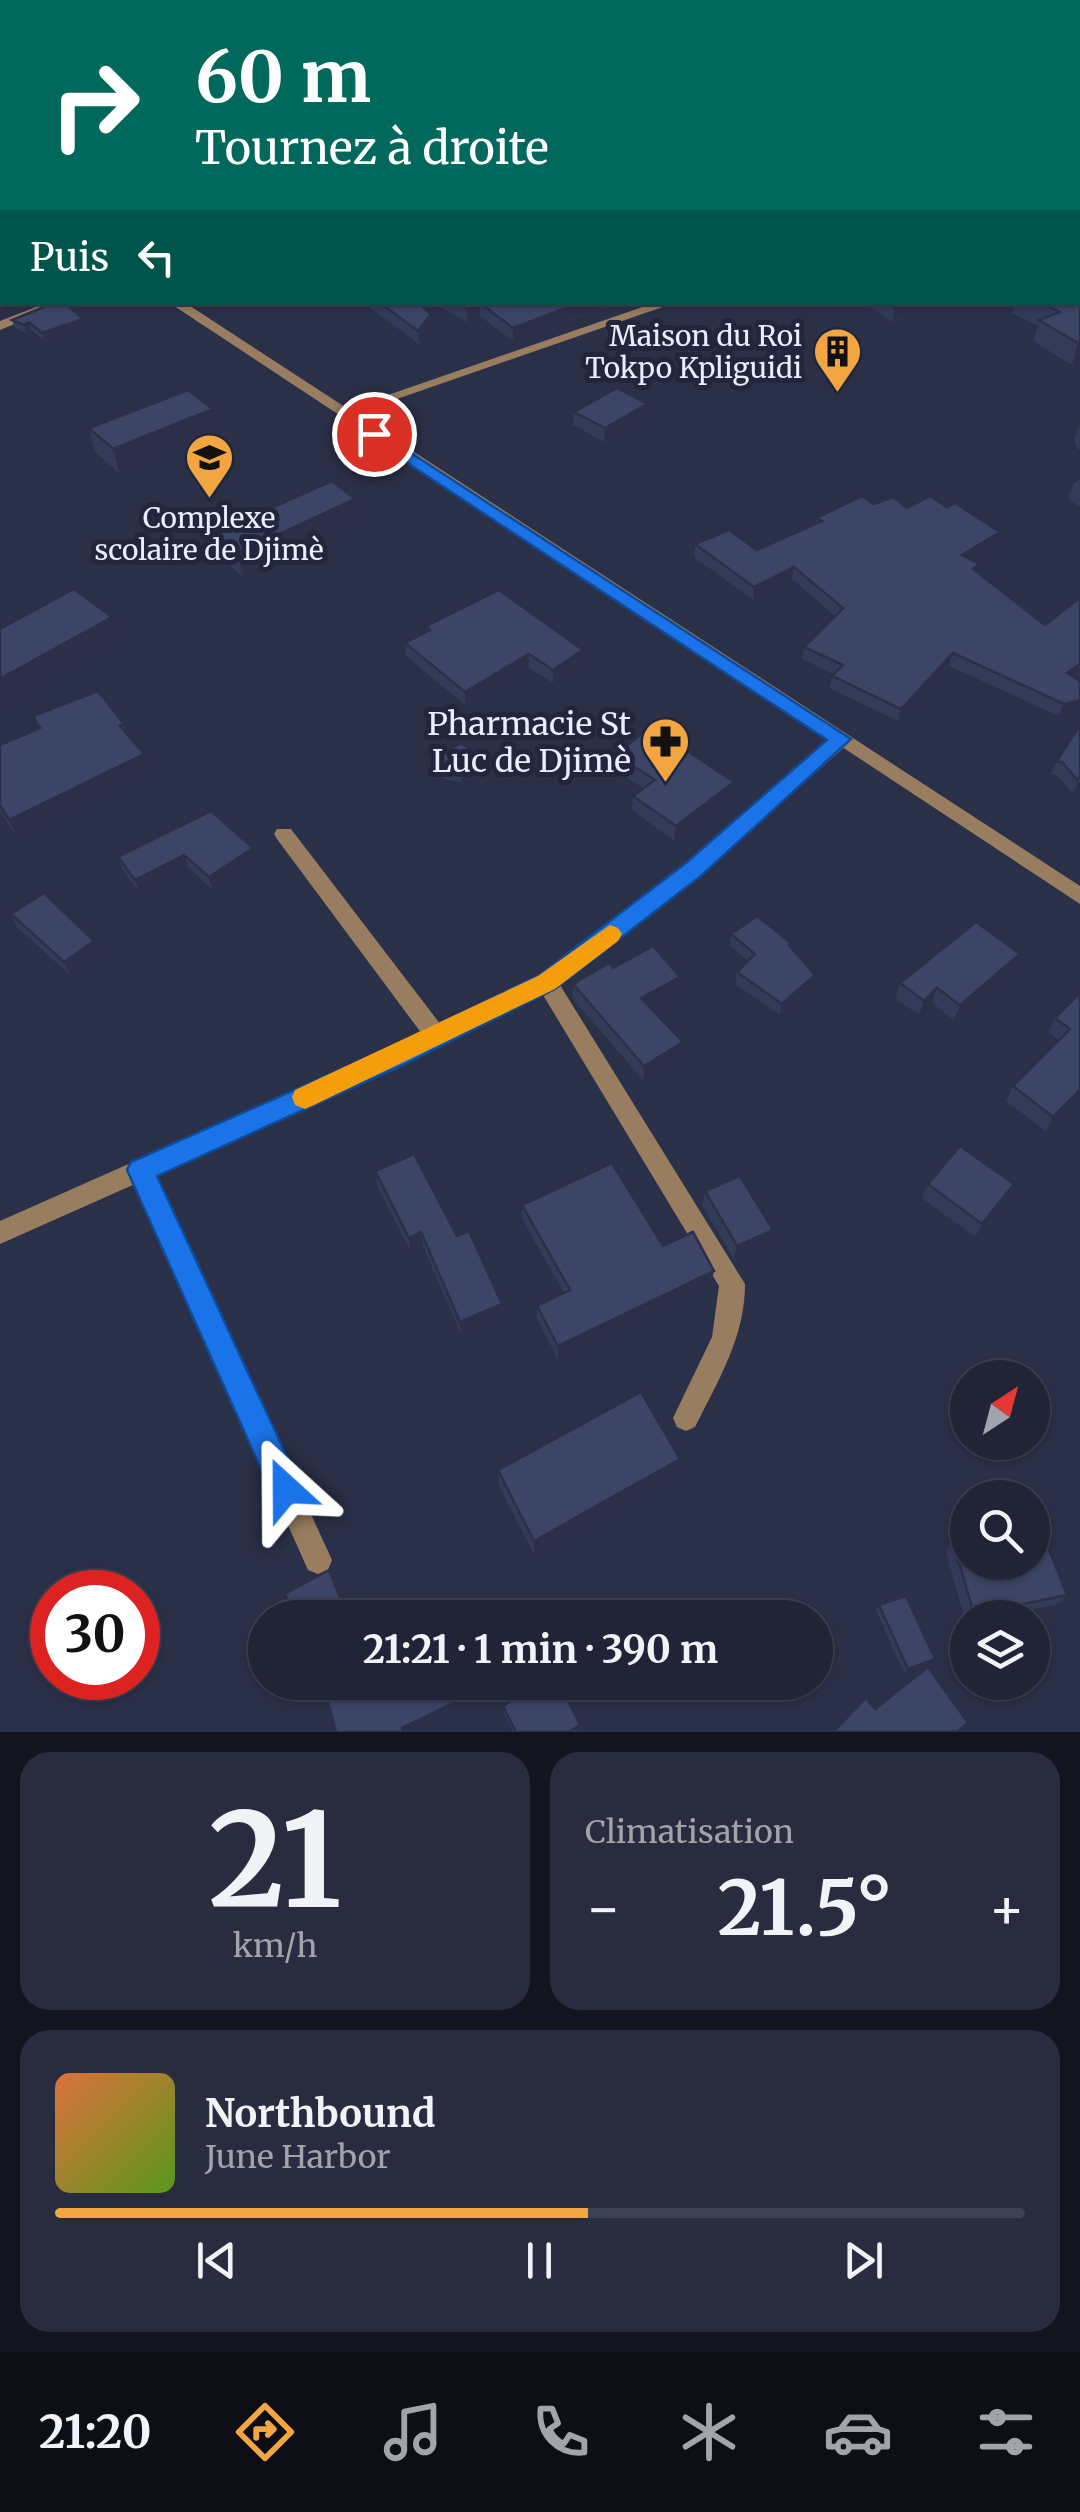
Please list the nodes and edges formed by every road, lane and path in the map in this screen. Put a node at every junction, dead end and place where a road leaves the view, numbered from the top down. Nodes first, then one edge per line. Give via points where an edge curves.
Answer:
1 (54, 305) edge
2 (179, 305) edge
3 (662, 305) edge
4 (0, 326) edge
5 (343, 414) junction
6 (841, 739) junction
7 (284, 834) dead end
8 (1080, 896) edge
9 (547, 982) junction
10 (437, 1036) junction
11 (141, 1170) junction
12 (0, 1233) edge
13 (686, 1418) dead end
14 (318, 1560) dead end

1 - 4 street
2 - 5 street
3 - 5 street
5 - 6 street
6 - 8 street
6 - 9 street via 694,869
7 - 10 street
9 - 10 street
9 - 13 street via 732,1284 726,1334
10 - 11 street
11 - 12 street
11 - 14 street

